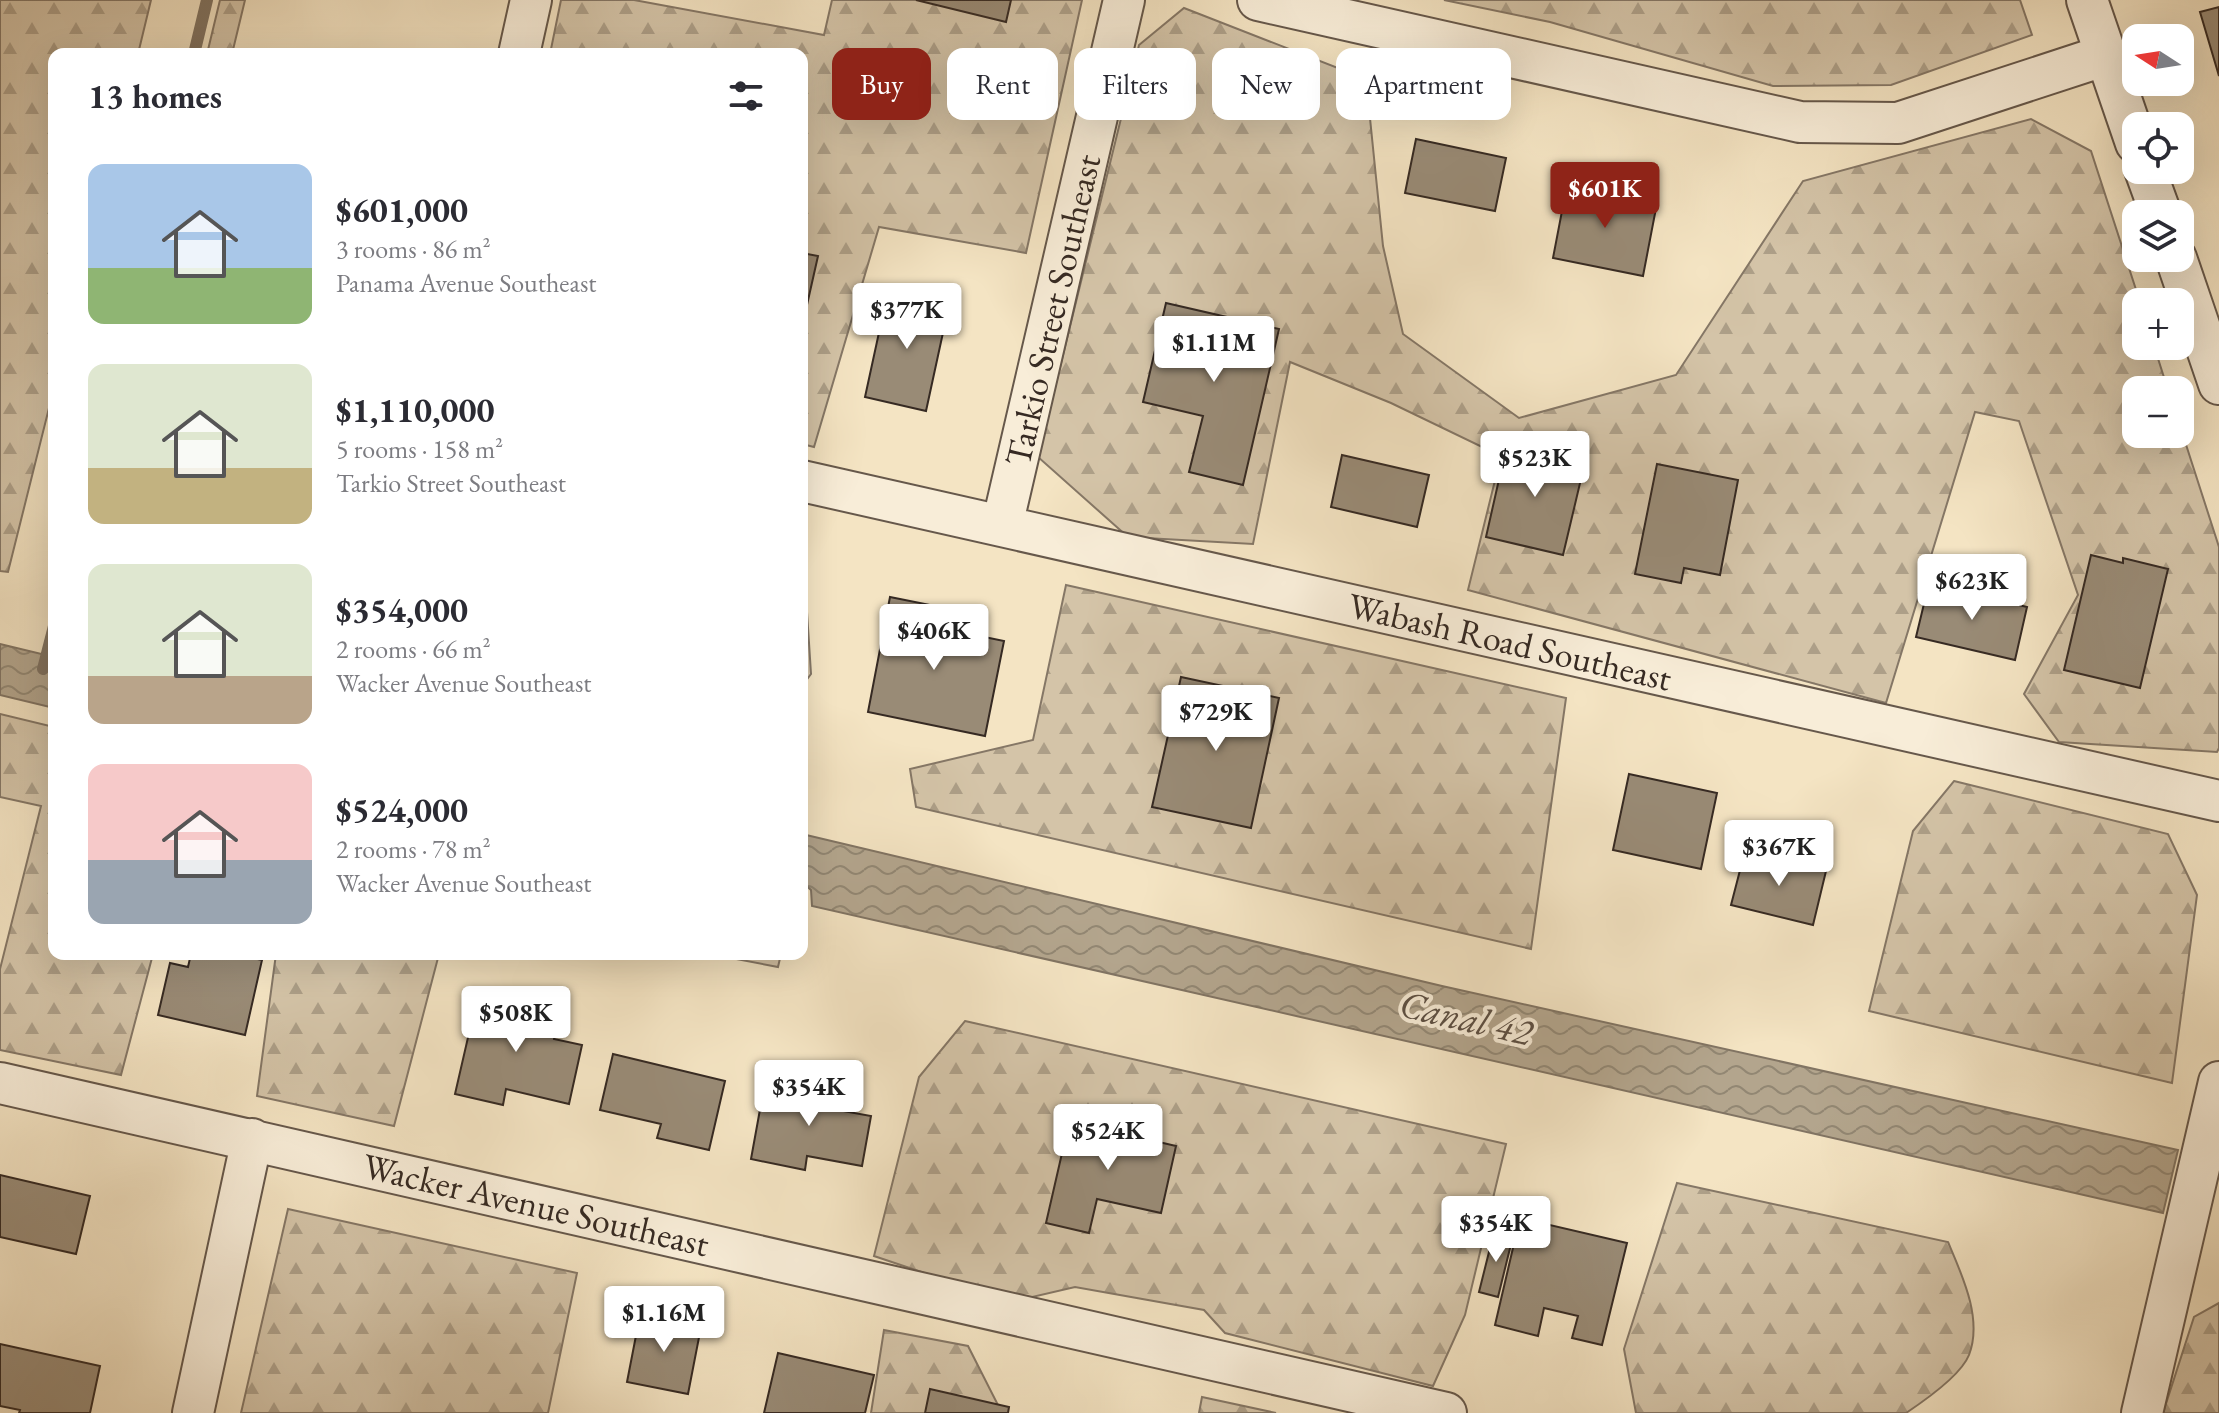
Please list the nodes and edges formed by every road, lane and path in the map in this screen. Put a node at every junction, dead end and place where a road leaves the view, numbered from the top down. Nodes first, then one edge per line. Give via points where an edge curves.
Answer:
1 (531, 0) edge
2 (1124, 0) edge
3 (1258, 0) edge
4 (2087, 0) edge
5 (520, 48) edge
6 (2106, 55) junction
7 (2125, 112) edge
8 (2181, 272) edge
9 (2219, 384) edge
10 (808, 482) edge
11 (1002, 526) junction
12 (2219, 801) edge
13 (2219, 1082) edge
14 (0, 1083) edge
15 (252, 1139) junction
16 (193, 1413) edge
17 (1446, 1413) edge
18 (2142, 1413) edge

1 - 5 street
2 - 11 street, Tarkio Street Southeast
3 - 6 street via 1800,122 1898,123
4 - 6 street
6 - 7 street
8 - 9 street
10 - 11 street, Wabash Road Southeast
11 - 12 street, Wabash Road Southeast
13 - 18 street
14 - 15 street, Wacker Avenue Southeast
15 - 16 street
15 - 17 street, Wacker Avenue Southeast

